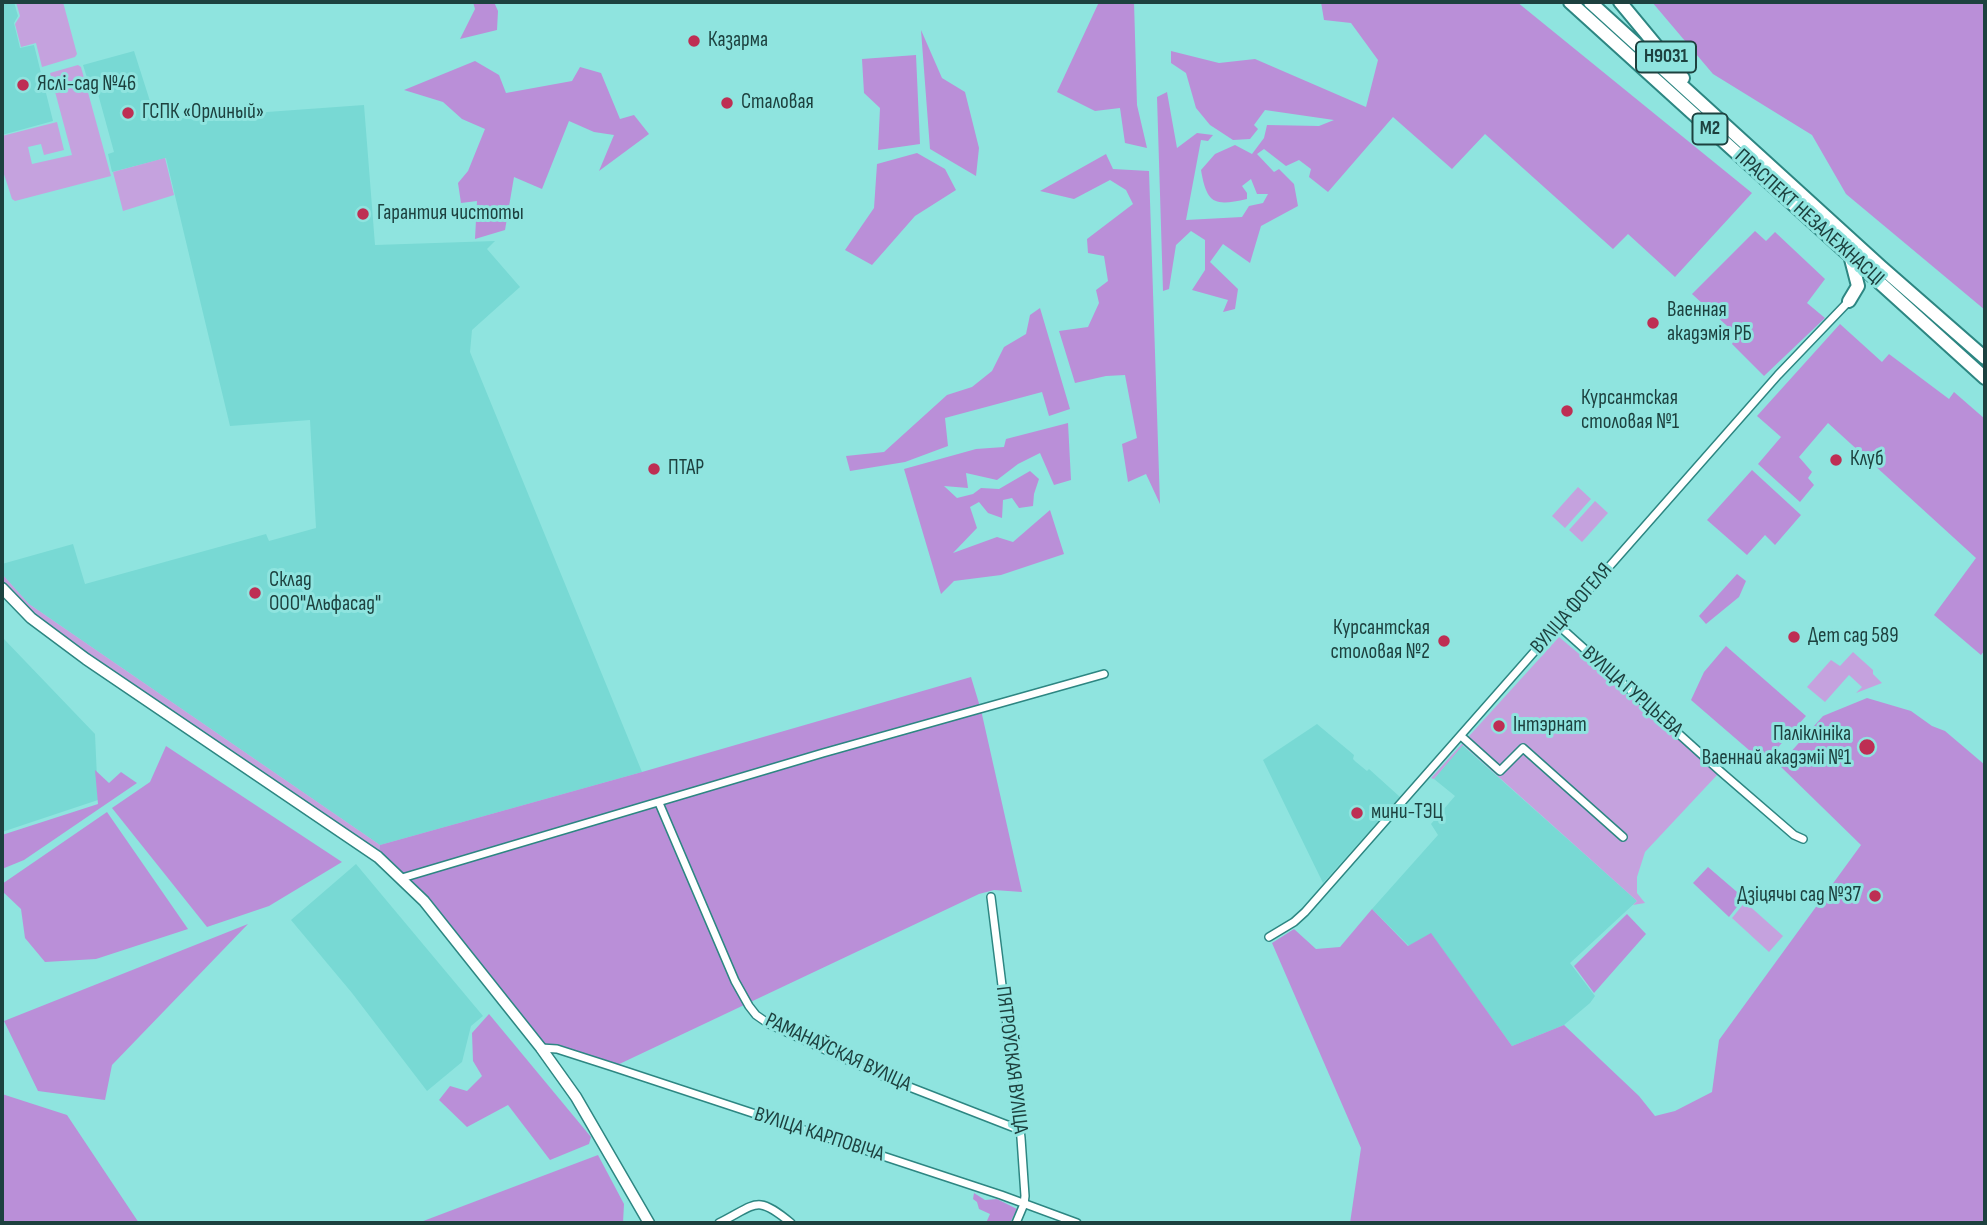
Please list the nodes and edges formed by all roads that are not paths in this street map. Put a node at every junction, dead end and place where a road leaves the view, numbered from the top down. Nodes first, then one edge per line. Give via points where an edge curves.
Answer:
1 (1570, 2) edge
2 (1590, 2) edge
3 (1620, 2) edge
4 (1713, 113) junction
5 (1850, 256) junction
6 (1893, 295) junction
7 (1849, 301) junction
8 (1985, 358) edge
9 (1985, 379) edge
10 (2, 588) edge
11 (1558, 625) junction
12 (1104, 674) dead end
13 (1461, 736) junction
14 (659, 803) junction
15 (1623, 837) dead end
16 (1803, 839) dead end
17 (402, 878) junction
18 (991, 897) dead end
19 (1269, 937) dead end
20 (541, 1048) junction
21 (1020, 1130) junction
22 (1024, 1204) junction
23 (649, 1223) edge
24 (719, 1223) edge
25 (792, 1223) edge
26 (1016, 1223) edge
27 (1077, 1223) edge

1 - 5 highway, ПРАСПЕКТ НЕЗАЛЕЖНАСЦІ / М2
2 - 4 highway, ПРАСПЕКТ НЕЗАЛЕЖНАСЦІ / М2
3 - 4 highway, Н9031
4 - 8 highway, ПРАСПЕКТ НЕЗАЛЕЖНАСЦІ / М2
5 - 6 highway, ПРАСПЕКТ НЕЗАЛЕЖНАСЦІ / М2
5 - 7 highway via 1858,286
6 - 7 highway via 1867,290
6 - 9 highway, ПРАСПЕКТ НЕЗАЛЕЖНАСЦІ / М2
7 - 11 street, ВУЛІЦА ФОГЕЛЯ
10 - 17 main road via 31,618 86,659
11 - 13 street, ВУЛІЦА ФОГЕЛЯ
11 - 16 street, ВУЛІЦА ГУРЦЬЕВА
12 - 14 street
13 - 15 street via 1500,771 1523,748
13 - 19 street, ВУЛІЦА ФОГЕЛЯ via 1297,920
14 - 17 street
14 - 21 street, РАМАНАЎСКАЯ ВУЛІЦА via 735,981 756,1015 877,1074
17 - 20 main road
18 - 21 street, ПЯТРОЎСКАЯ ВУЛІЦА
20 - 22 street, ВУЛІЦА КАРПОВІЧА via 613,1067
20 - 23 main road via 576,1097
21 - 22 street, ПЯТРОЎСКАЯ ВУЛІЦА
22 - 26 street, ПЯТРОЎСКАЯ ВУЛІЦА
22 - 27 street, ВУЛІЦА КАРПОВІЧА
24 - 25 street via 761,1204

